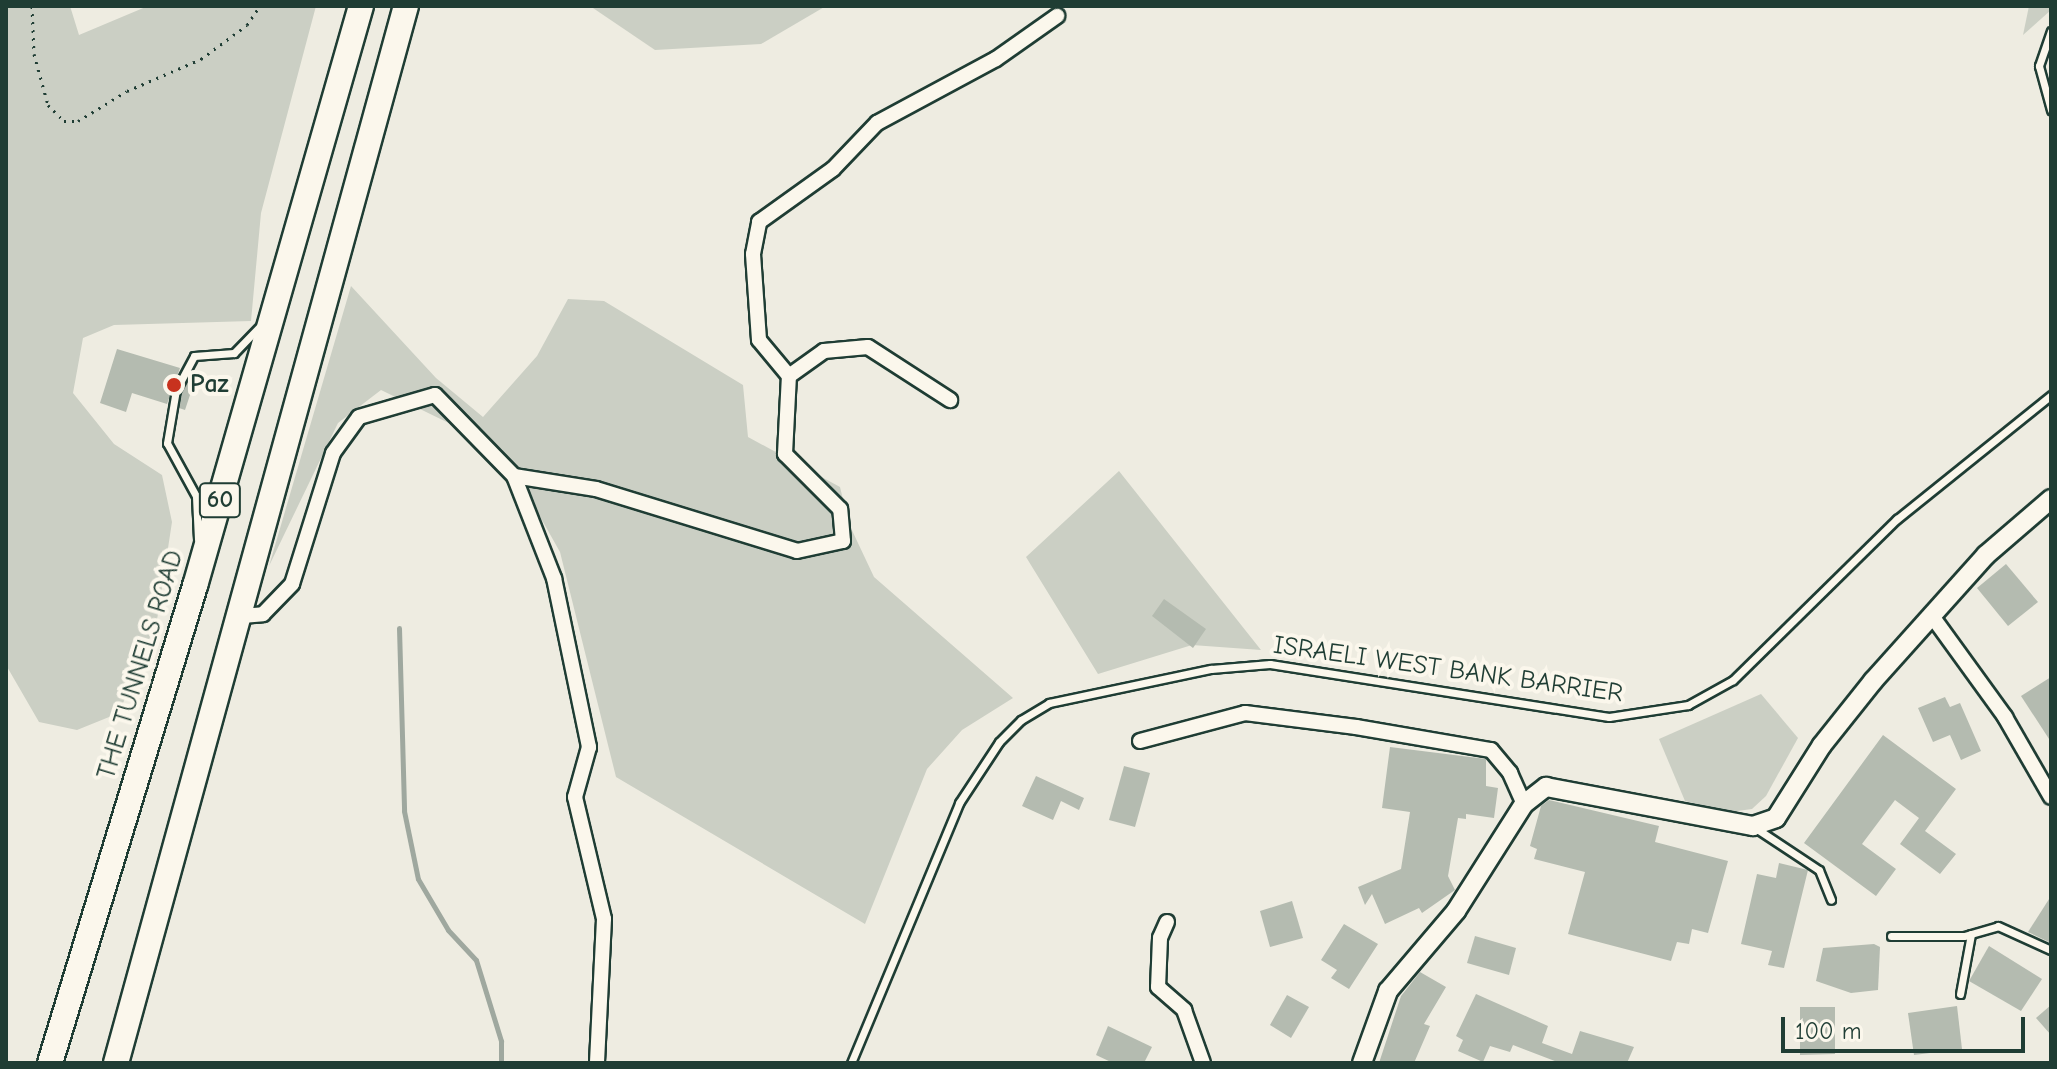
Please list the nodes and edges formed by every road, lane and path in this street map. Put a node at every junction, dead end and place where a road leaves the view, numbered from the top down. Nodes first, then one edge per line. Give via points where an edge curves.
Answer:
1 (32, 6) edge
2 (260, 6) edge
3 (361, 6) edge
4 (406, 6) edge
5 (1057, 16) dead end
6 (2051, 31) edge
7 (2051, 110) edge
8 (284, 283) junction
9 (789, 376) junction
10 (2051, 395) edge
11 (950, 400) dead end
12 (514, 476) junction
13 (2051, 499) edge
14 (195, 586) junction
15 (242, 616) junction
16 (1932, 616) junction
17 (1140, 741) dead end
18 (2051, 797) edge
19 (1524, 804) junction
20 (1753, 826) junction
21 (1831, 900) dead end
22 (1167, 922) dead end
23 (1971, 934) junction
24 (1891, 936) dead end
25 (2051, 950) edge
26 (1960, 994) dead end
27 (50, 1063) edge
28 (116, 1063) edge
29 (597, 1063) edge
30 (851, 1063) edge
31 (1203, 1063) edge
32 (1362, 1063) edge

1 - 2 path via 34,54 48,105 64,121 78,121 127,91 201,59 247,25
3 - 8 highway, THE TUNNELS ROAD / 60
4 - 15 highway, 60
5 - 9 street via 996,59 877,123 833,169 759,222 753,254 759,340
6 - 7 lane via 2039,66
8 - 14 highway, THE TUNNELS ROAD / 60
8 - 14 lane via 250,342 234,353 194,356 176,390 167,436 174,462 196,496
9 - 11 street via 824,351 868,347
9 - 12 street via 785,454 840,509 843,541 797,551 596,489
10 - 30 lane, ISRAELI WEST BANK BARRIER via 2003,428 1897,519 1733,680 1688,705 1609,717 1270,664 1196,672 1049,703 999,742 959,803
12 - 15 street via 435,395 359,417 333,453 292,584 263,614
12 - 29 street via 554,578 589,747 575,797 604,919
13 - 16 street via 1986,555
14 - 27 highway, THE TUNNELS ROAD / 60
15 - 28 highway, 60
16 - 18 street via 2005,717
16 - 20 street via 1822,745 1776,818
17 - 19 street via 1245,713 1356,727 1491,750 1510,773
19 - 20 street via 1546,787
19 - 32 street via 1456,911 1388,991
20 - 21 lane via 1819,870
22 - 31 street via 1160,938 1158,987 1184,1010
23 - 24 lane
23 - 25 lane via 1998,926
23 - 26 lane

